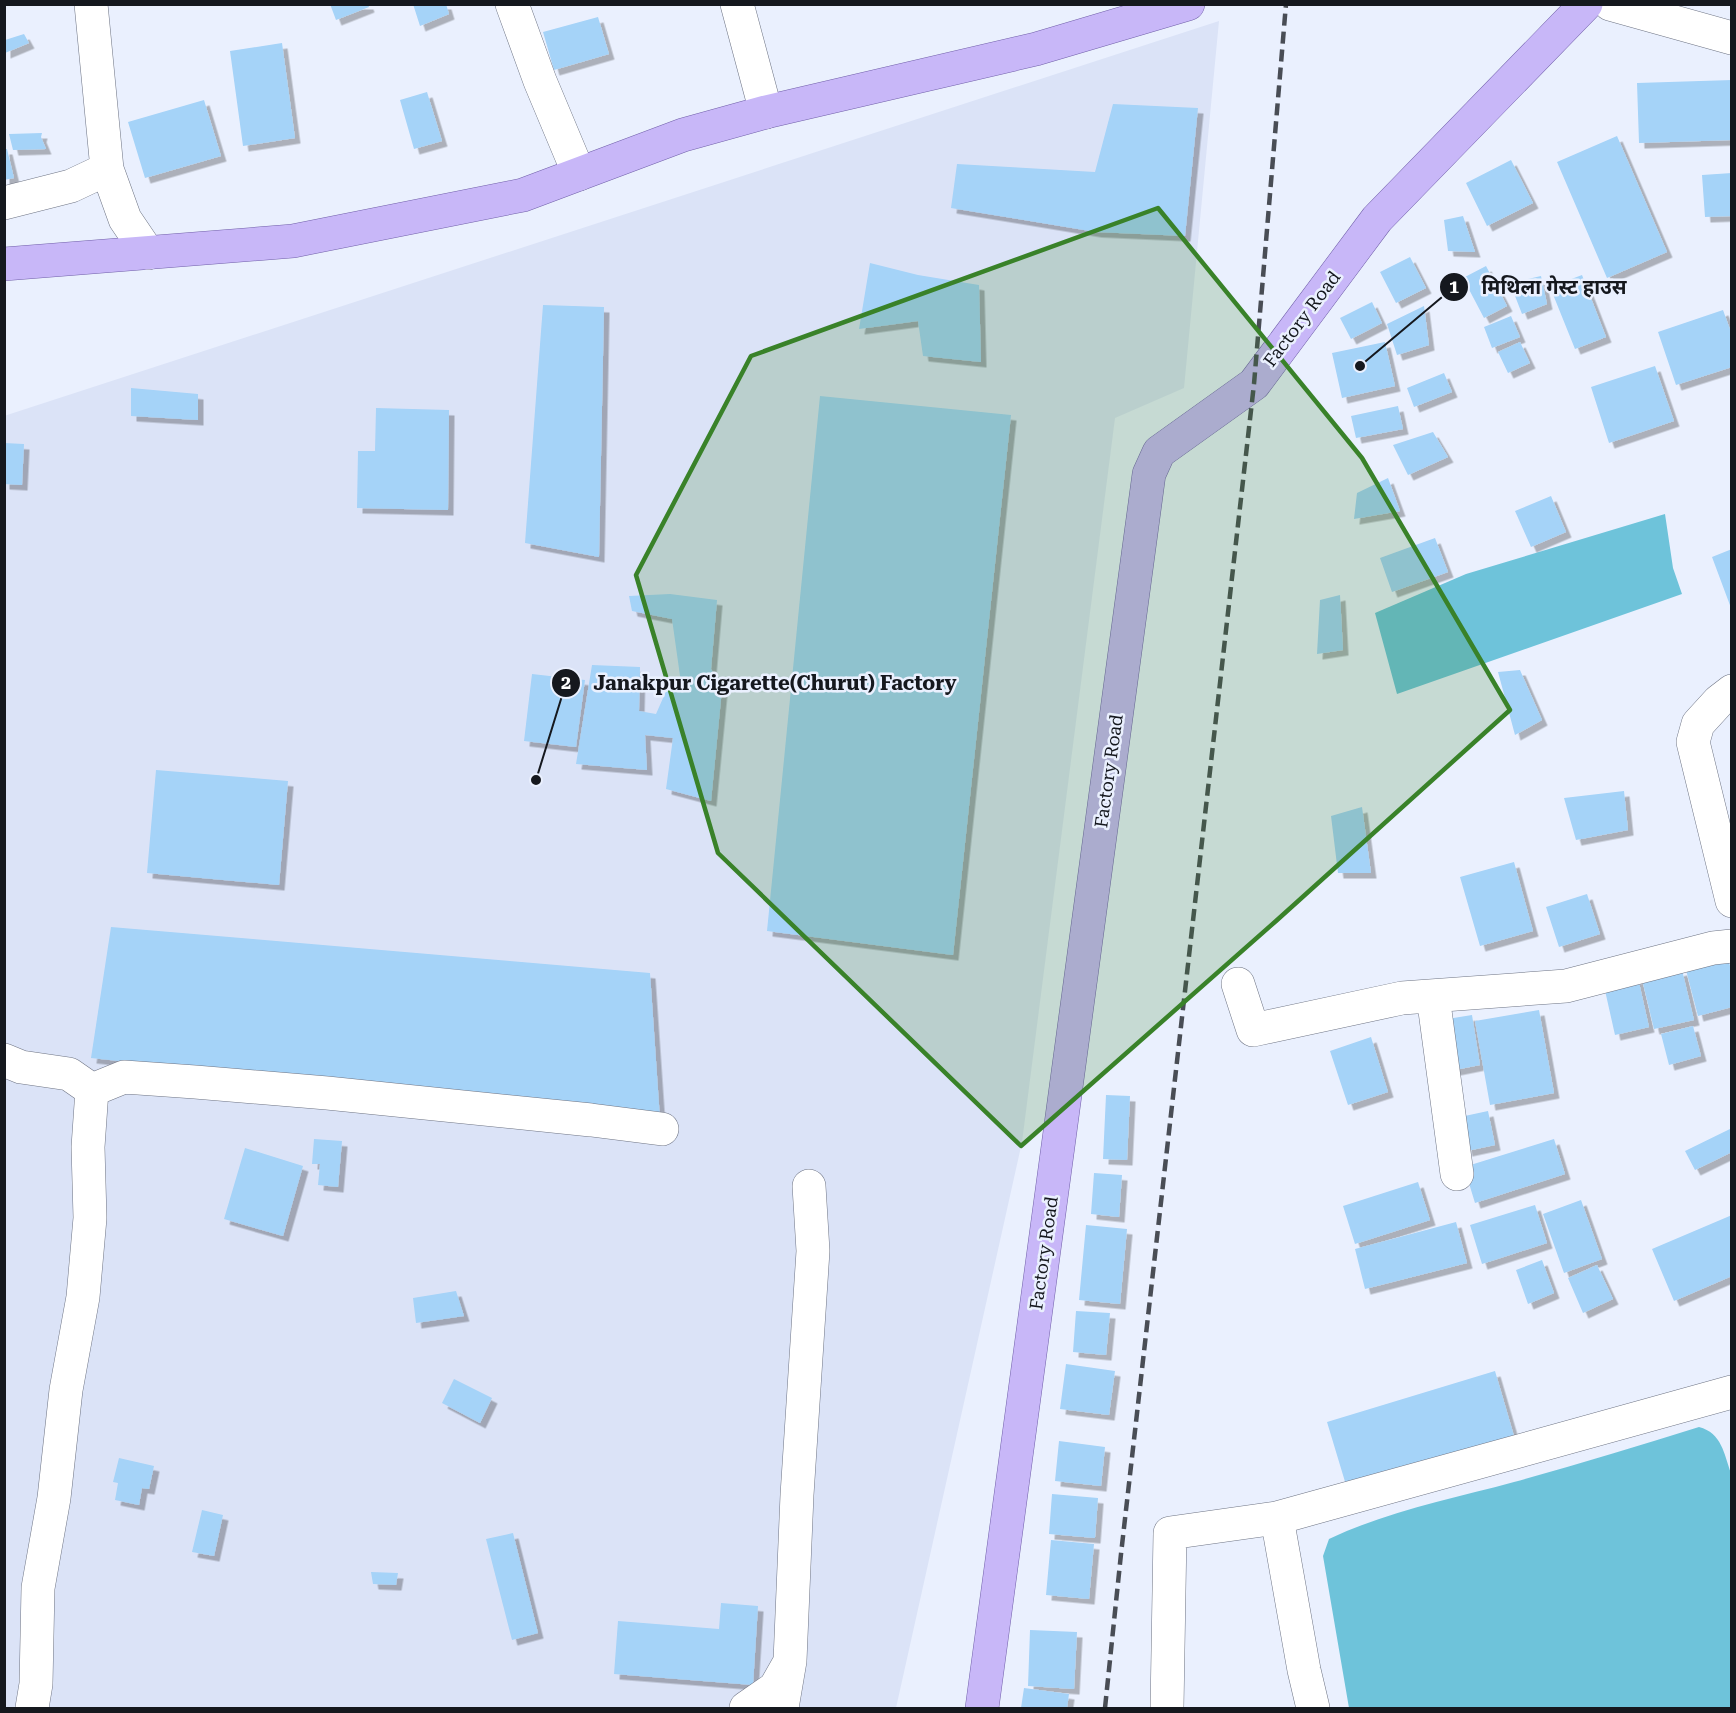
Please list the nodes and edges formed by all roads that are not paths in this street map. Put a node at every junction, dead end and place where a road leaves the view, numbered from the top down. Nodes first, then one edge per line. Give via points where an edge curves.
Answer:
1 (91, 4) edge
2 (512, 4) edge
3 (737, 4) edge
4 (1188, 4) edge
5 (1586, 4) edge
6 (1610, 4) edge
7 (1731, 38) edge
8 (766, 112) junction
9 (107, 169) junction
10 (579, 174) junction
11 (4, 203) edge
12 (148, 253) junction
13 (4, 264) edge
14 (1731, 691) edge
15 (1731, 901) edge
16 (1731, 946) edge
17 (1238, 984) dead end
18 (1433, 996) junction
19 (4, 1060) edge
20 (92, 1090) junction
21 (662, 1129) dead end
22 (1457, 1174) dead end
23 (808, 1186) dead end
24 (1731, 1392) edge
25 (1277, 1518) junction
26 (790, 1661) junction
27 (32, 1708) edge
28 (746, 1708) edge
29 (782, 1708) edge
30 (982, 1708) edge
31 (1167, 1708) edge
32 (1313, 1708) edge

1 - 9 street
2 - 10 street
3 - 8 street
4 - 8 main road via 1036,49
5 - 30 main road, Factory Road via 1377,219 1254,384 1159,452 1149,474
6 - 7 street
8 - 10 main road via 683,135
9 - 11 street via 71,186
9 - 12 street via 125,219
10 - 12 main road via 523,195 292,241
12 - 13 main road
14 - 15 street via 1698,724 1693,742
16 - 18 street via 1566,986
17 - 18 street via 1253,1030 1402,998
18 - 22 street
19 - 20 street via 21,1067 69,1074
20 - 21 street via 124,1077 327,1093
20 - 27 street via 88,1147 90,1218 83,1297 38,1588
23 - 26 street via 813,1251
24 - 25 street
25 - 31 street via 1170,1533
25 - 32 street
26 - 28 street via 774,1688
26 - 29 street

